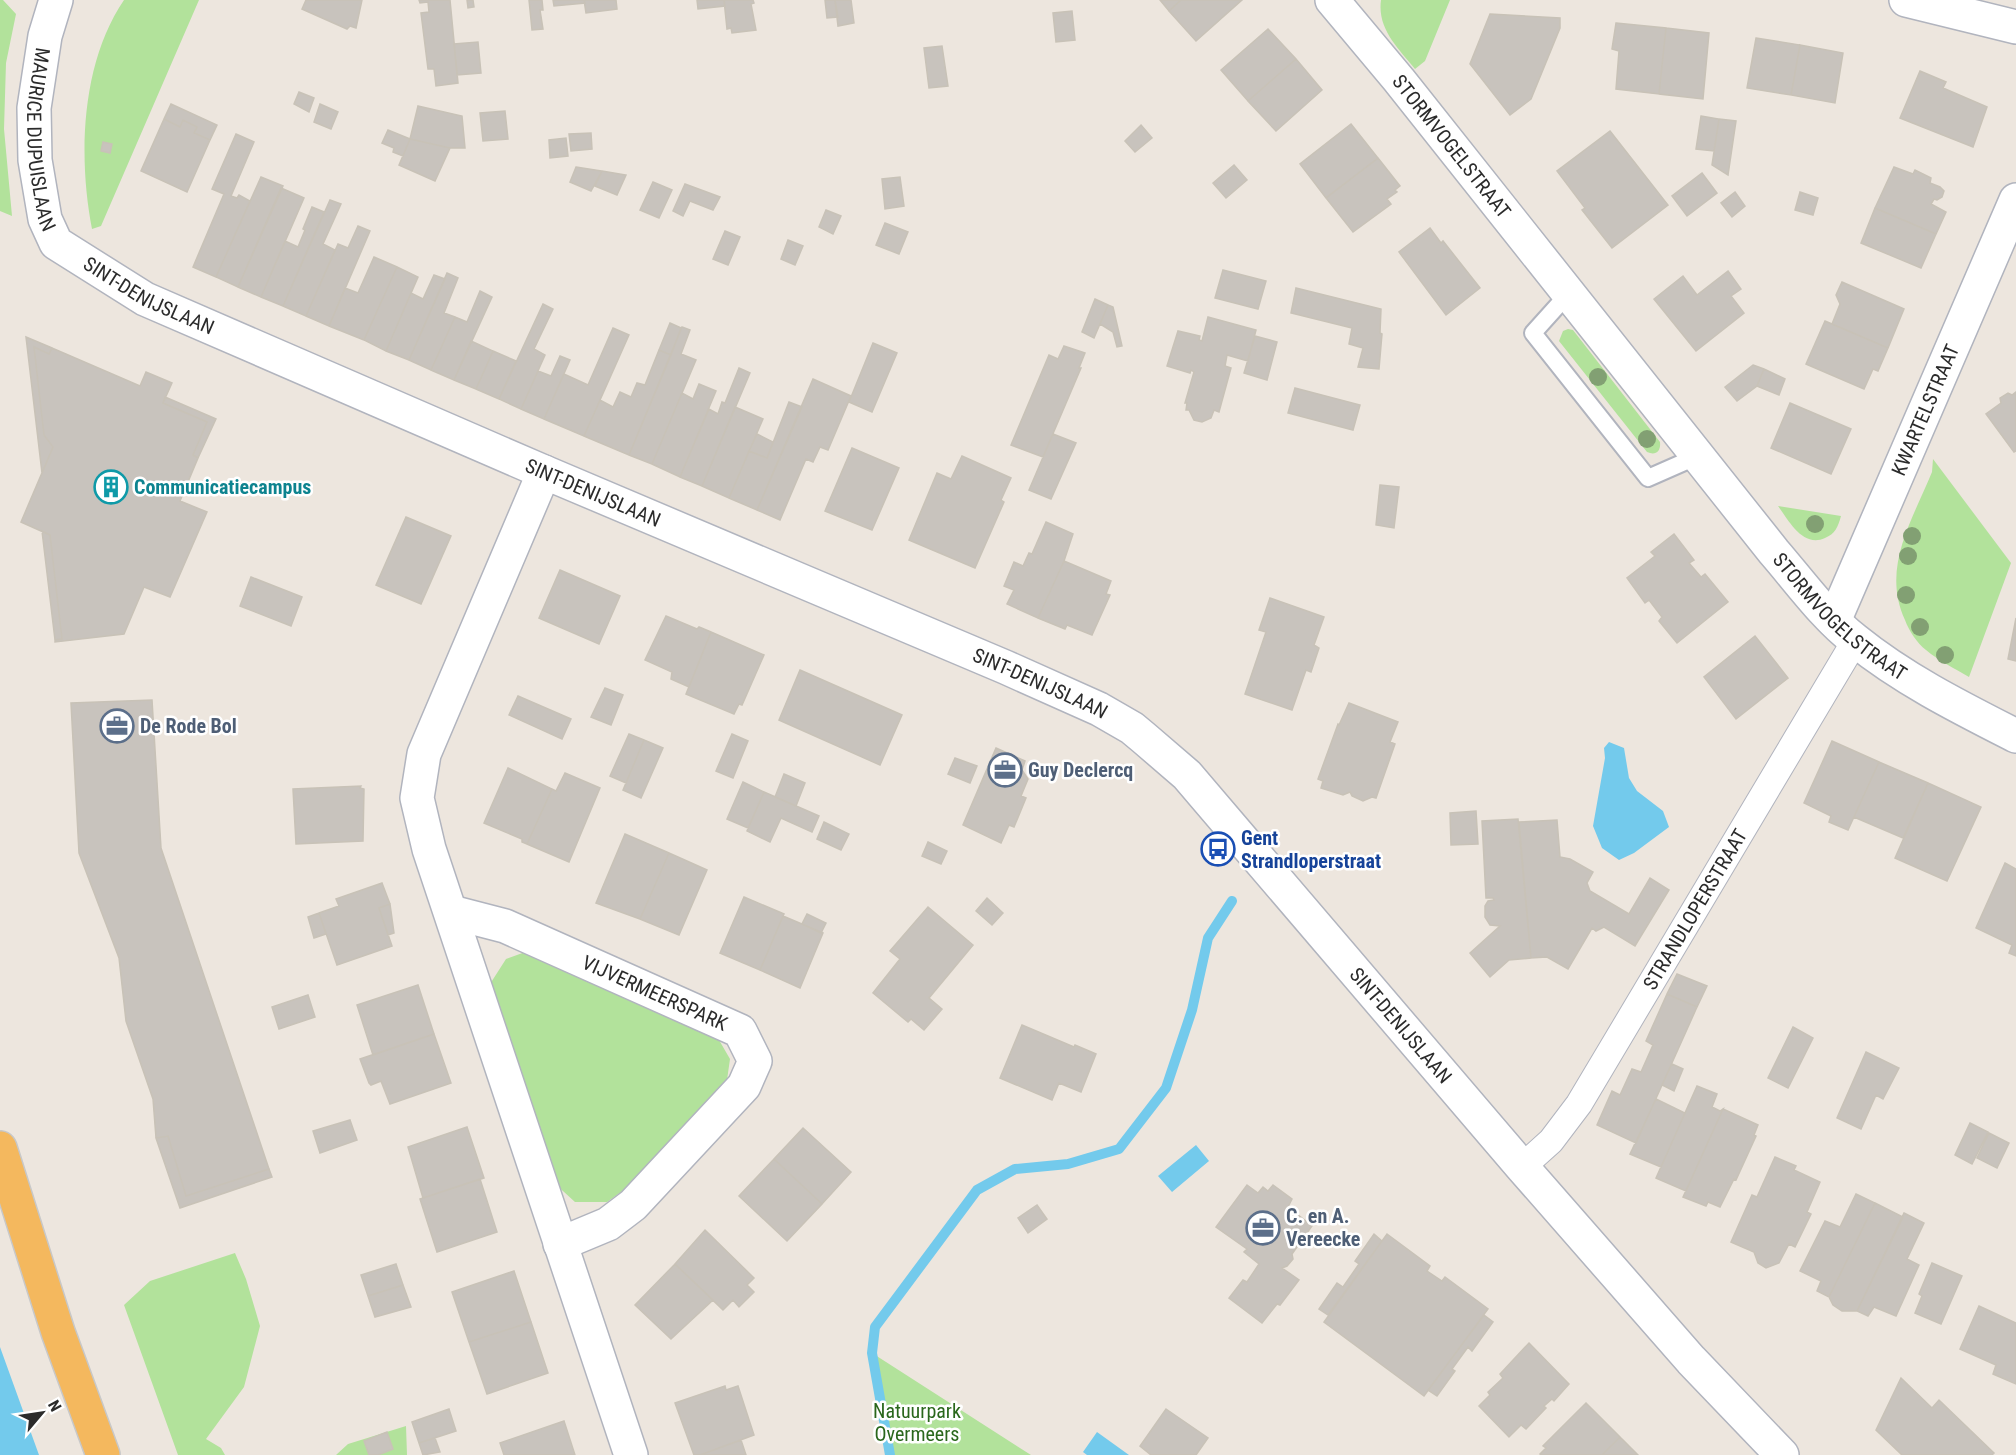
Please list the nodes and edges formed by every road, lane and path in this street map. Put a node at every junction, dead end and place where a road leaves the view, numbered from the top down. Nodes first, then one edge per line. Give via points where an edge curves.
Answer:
1 (56, 0) edge
2 (1906, 0) edge
3 (1335, 1) edge
4 (2016, 27) edge
5 (2016, 200) edge
6 (56, 243) joint
7 (1569, 293) junction
8 (1698, 456) junction
9 (544, 472) junction
10 (1844, 631) junction
11 (2016, 736) edge
12 (451, 912) junction
13 (0, 1148) edge
14 (1522, 1167) junction
15 (560, 1244) junction
16 (103, 1455) edge
17 (631, 1455) edge
18 (1782, 1455) edge

1 - 6 street, MAURICE DUPUISLAAN via 45,36 34,108 37,172 45,219
2 - 4 street
3 - 7 street, STORMVOGELSTRAAT
5 - 10 street, KWARTELSTRAAT
6 - 9 street, SINT-DENIJSLAAN via 145,299
7 - 8 street, STORMVOGELSTRAAT
7 - 8 lane via 1533,333 1540,342 1648,478
8 - 10 street, STORMVOGELSTRAAT via 1774,552
9 - 12 street via 424,754 417,798 429,849
9 - 14 street, SINT-DENIJSLAAN via 1005,667 1132,728 1187,775
10 - 11 street, STORMVOGELSTRAAT via 1931,692
10 - 14 street, STRANDLOPERSTRAAT via 1580,1104 1551,1141
12 - 15 street
12 - 15 street, VIJVERMEERSPARK via 505,926 740,1031 754,1061 744,1086 633,1205 608,1224
13 - 16 highway via 58,1332
14 - 18 street, SINT-DENIJSLAAN via 1690,1359
15 - 17 street

